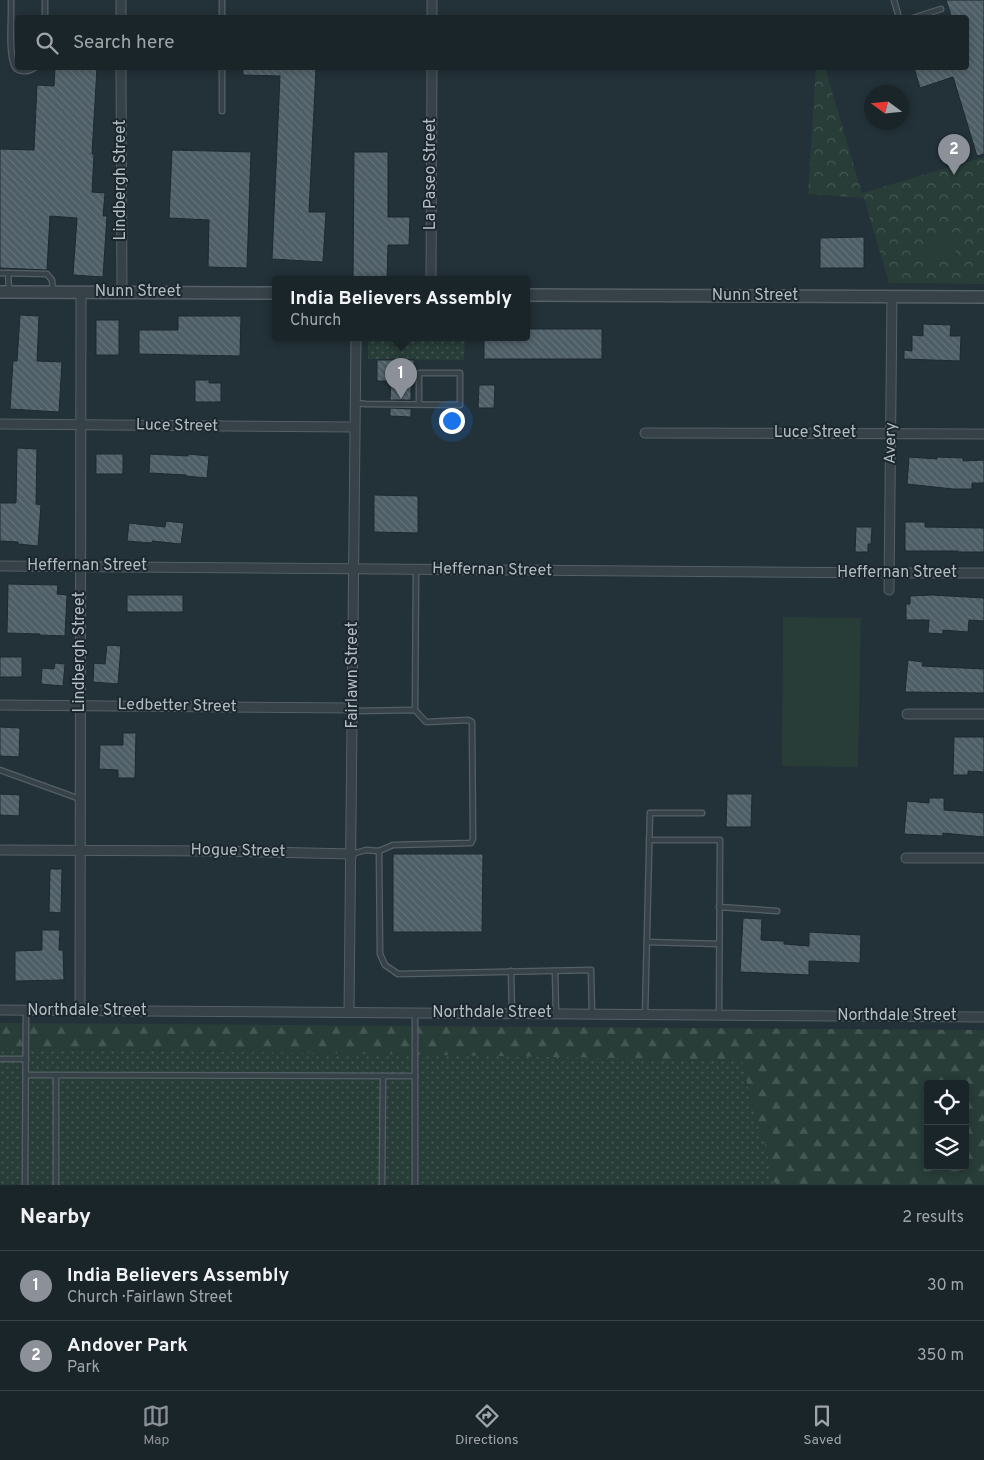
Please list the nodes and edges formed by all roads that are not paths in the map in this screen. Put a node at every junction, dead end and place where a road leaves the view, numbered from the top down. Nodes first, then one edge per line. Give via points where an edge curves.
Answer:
1 (11, 0) edge
2 (45, 0) edge
3 (121, 0) edge
4 (222, 0) edge
5 (432, 0) edge
6 (894, 0) edge
7 (941, 9) dead end
8 (45, 15) edge
9 (121, 15) edge
10 (222, 15) edge
11 (432, 15) edge
12 (898, 15) edge
13 (922, 15) edge
14 (15, 66) edge
15 (18, 70) edge
16 (31, 70) edge
17 (121, 70) edge
18 (222, 70) edge
19 (432, 70) edge
20 (222, 111) dead end
21 (0, 273) edge
22 (8, 273) junction
23 (431, 276) edge
24 (4, 292) edge
25 (53, 292) junction
26 (81, 292) junction
27 (122, 292) junction
28 (272, 293) edge
29 (530, 294) edge
30 (892, 296) junction
31 (984, 297) edge
32 (356, 341) edge
33 (355, 403) junction
34 (419, 404) junction
35 (0, 424) edge
36 (81, 425) junction
37 (354, 427) junction
38 (646, 433) dead end
39 (892, 433) junction
40 (984, 434) edge
41 (0, 566) edge
42 (81, 566) junction
43 (354, 568) junction
44 (416, 569) junction
45 (889, 573) junction
46 (984, 573) edge
47 (889, 590) dead end
48 (0, 705) edge
49 (80, 706) junction
50 (353, 710) junction
51 (415, 710) junction
52 (907, 714) dead end
53 (984, 714) edge
54 (0, 770) edge
55 (80, 799) junction
56 (702, 813) dead end
57 (649, 840) junction
58 (0, 850) edge
59 (79, 850) junction
60 (379, 851) junction
61 (352, 854) junction
62 (906, 858) dead end
63 (984, 858) edge
64 (720, 907) junction
65 (777, 910) dead end
66 (647, 942) junction
67 (719, 944) junction
68 (555, 970) junction
69 (511, 971) junction
70 (0, 1010) edge
71 (26, 1010) junction
72 (80, 1011) junction
73 (349, 1012) junction
74 (415, 1012) junction
75 (512, 1013) junction
76 (556, 1014) junction
77 (592, 1014) junction
78 (645, 1014) junction
79 (718, 1015) junction
80 (984, 1017) edge
81 (26, 1058) junction
82 (0, 1059) edge
83 (26, 1075) junction
84 (56, 1075) junction
85 (383, 1076) junction
86 (415, 1076) junction
87 (25, 1185) edge
88 (56, 1185) edge
89 (382, 1185) edge
90 (415, 1185) edge

1 - 14 lane
2 - 8 lane
3 - 9 street
4 - 10 lane
5 - 11 street
6 - 12 lane
7 - 13 lane
15 - 16 lane
17 - 27 street, Lindbergh Street
18 - 20 lane
19 - 23 street, La Paseo Street
21 - 22 lane
22 - 24 lane
22 - 25 lane via 47,274 52,280
24 - 25 street, Nunn Street
25 - 26 street, Nunn Street
26 - 27 street, Nunn Street
26 - 36 street, Lindbergh Street
27 - 28 street, Nunn Street
29 - 30 street, Nunn Street
30 - 31 street, Nunn Street
30 - 39 street, Avery
32 - 33 street, Fairlawn Street
33 - 34 lane
33 - 37 street, Fairlawn Street
34 - 34 lane via 460,405 460,373 419,372
35 - 36 street, Luce Street
36 - 37 street, Luce Street
36 - 42 street, Lindbergh Street
37 - 43 street, Fairlawn Street
38 - 39 street, Luce Street
39 - 40 street, Luce Street
39 - 45 street, Avery
41 - 42 street, Heffernan Street
42 - 43 street, Heffernan Street
42 - 49 street, Lindbergh Street
43 - 44 street, Heffernan Street
43 - 50 street, Fairlawn Street
44 - 45 street, Heffernan Street
44 - 51 lane
45 - 46 street, Heffernan Street
45 - 47 street, Avery
48 - 49 street, Ledbetter Street
49 - 50 street, Ledbetter Street
49 - 55 street, Lindbergh Street
50 - 51 lane
50 - 61 street, Fairlawn Street
51 - 60 lane, Hogue Street via 426,722 472,722 473,839 471,843 392,845
52 - 53 street
54 - 55 lane
55 - 59 street, Lindbergh Street
56 - 57 lane via 650,813
57 - 64 lane via 720,840
57 - 66 lane
58 - 59 street, Hogue Street
59 - 61 street, Hogue Street
59 - 72 street, Lindbergh Street
60 - 61 lane, Hogue Street
60 - 69 lane via 380,954 385,965 398,974
61 - 73 street, Fairlawn Street
62 - 63 street
64 - 65 lane
64 - 67 lane
66 - 67 lane
66 - 78 lane
67 - 79 lane
68 - 69 lane
68 - 76 lane
68 - 77 lane via 591,970
69 - 75 lane
70 - 71 street, Northdale Street
71 - 72 street, Northdale Street
71 - 81 lane
72 - 73 street, Northdale Street
73 - 74 street, Northdale Street
74 - 75 street, Northdale Street
74 - 86 lane
75 - 76 street, Northdale Street
76 - 77 street, Northdale Street
77 - 78 street, Northdale Street
78 - 79 street, Northdale Street
79 - 80 street, Northdale Street
81 - 82 lane
81 - 83 lane
83 - 84 lane
83 - 87 lane
84 - 85 lane
84 - 88 lane
85 - 86 lane
85 - 89 lane
86 - 90 lane

